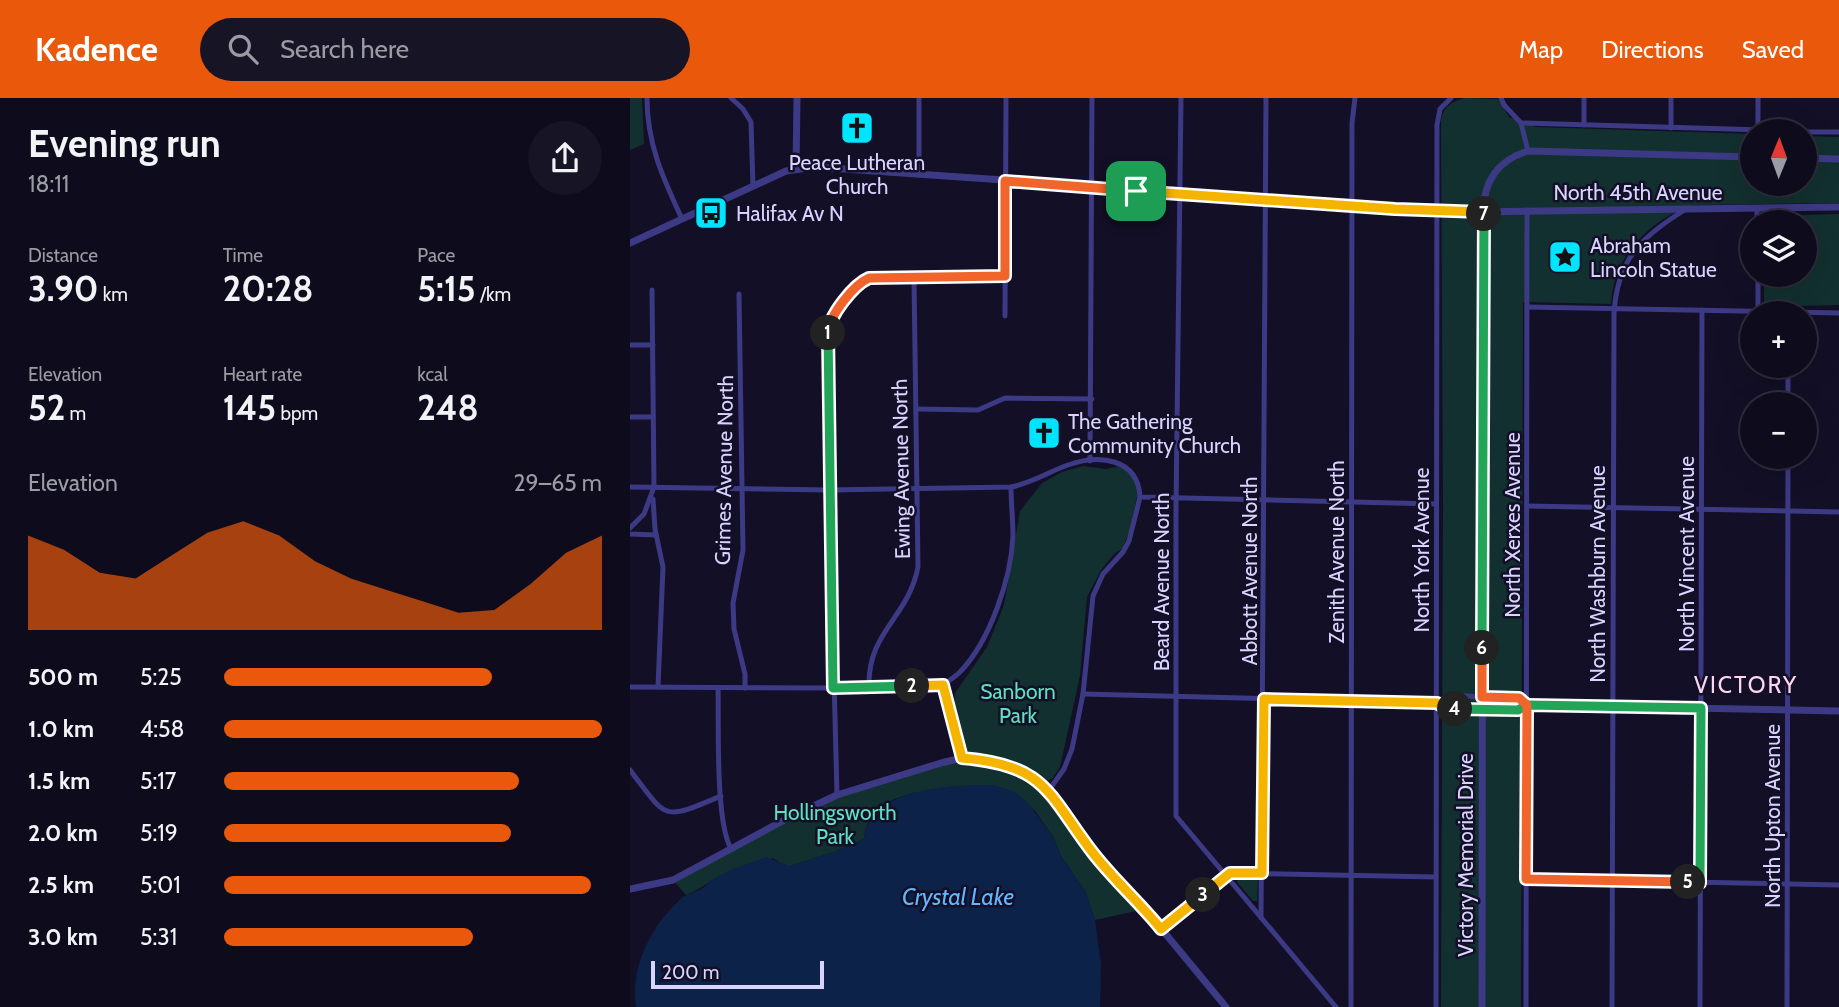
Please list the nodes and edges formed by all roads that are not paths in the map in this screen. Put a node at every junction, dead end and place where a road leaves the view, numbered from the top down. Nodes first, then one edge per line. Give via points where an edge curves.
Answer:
1 (647, 98) edge
2 (730, 98) edge
3 (797, 98) edge
4 (919, 98) edge
5 (1006, 98) edge
6 (1092, 98) edge
7 (1181, 98) edge
8 (1266, 98) edge
9 (1355, 98) edge
10 (1451, 98) edge
11 (1502, 98) edge
12 (1584, 98) edge
13 (1671, 98) edge
14 (1758, 98) edge
15 (1758, 119) edge
16 (1521, 123) junction
17 (1584, 125) junction
18 (1671, 128) junction
19 (1740, 130) edge
20 (1817, 132) edge
21 (1839, 132) edge
22 (1528, 151) junction
23 (1740, 157) edge
24 (1817, 158) edge
25 (1839, 159) edge
26 (796, 168) junction
27 (919, 175) junction
28 (1005, 181) junction
29 (752, 187) junction
30 (1093, 187) junction
31 (1181, 194) junction
32 (1267, 200) junction
33 (1353, 206) junction
34 (1839, 207) edge
35 (1757, 208) joint
36 (1686, 209) junction
37 (1527, 210) junction
38 (1437, 211) junction
39 (1483, 212) junction
40 (682, 219) junction
41 (630, 243) edge
42 (1005, 276) junction
43 (914, 278) junction
44 (652, 290) dead end
45 (739, 294) dead end
46 (1527, 307) junction
47 (1614, 309) junction
48 (1702, 310) junction
49 (1740, 311) edge
50 (1817, 313) edge
51 (1839, 313) edge
52 (1004, 316) dead end
53 (630, 345) edge
54 (653, 345) junction
55 (1092, 399) junction
56 (916, 409) junction
57 (630, 416) edge
58 (653, 417) junction
59 (1090, 461) junction
60 (1788, 469) edge
61 (630, 487) edge
62 (654, 487) junction
63 (1012, 487) junction
64 (743, 489) junction
65 (917, 489) junction
66 (829, 490) junction
67 (1140, 497) junction
68 (1176, 498) junction
69 (1265, 500) junction
70 (1352, 502) junction
71 (1436, 503) junction
72 (1527, 506) junction
73 (1613, 508) junction
74 (1702, 509) junction
75 (1788, 511) junction
76 (1839, 512) edge
77 (630, 528) edge
78 (630, 534) edge
79 (656, 535) junction
80 (943, 685) junction
81 (630, 687) edge
82 (658, 687) junction
83 (718, 688) junction
84 (745, 688) junction
85 (833, 688) junction
86 (869, 688) junction
87 (1083, 694) junction
88 (1176, 696) junction
89 (1482, 697) junction
90 (1264, 699) junction
91 (1351, 701) junction
92 (1437, 703) junction
93 (1527, 705) junction
94 (1613, 706) junction
95 (1701, 708) junction
96 (1482, 710) junction
97 (1787, 710) junction
98 (1839, 711) edge
99 (962, 758) junction
100 (630, 770) edge
101 (1049, 790) junction
102 (837, 795) junction
103 (721, 796) junction
104 (731, 849) junction
105 (1262, 873) junction
106 (1351, 875) junction
107 (1226, 876) junction
108 (1436, 877) junction
109 (1526, 879) junction
110 (1612, 881) junction
111 (1700, 883) junction
112 (1788, 884) junction
113 (1839, 885) edge
114 (630, 890) edge
115 (1261, 918) junction
116 (1161, 929) junction
117 (1226, 1007) edge
118 (1336, 1007) edge
119 (1350, 1007) edge
120 (1436, 1007) edge
121 (1482, 1007) edge
122 (1526, 1007) edge
123 (1612, 1007) edge
124 (1700, 1007) edge
125 (1787, 1007) edge

1 - 40 street via 652,149
2 - 29 street via 751,122
3 - 26 street
4 - 27 street
5 - 28 street
6 - 30 street
7 - 31 street, Beard Avenue North
8 - 32 street, Abbott Avenue North
9 - 33 street, Zenith Avenue North
10 - 38 street, North York Avenue via 1437,117
11 - 16 street
12 - 17 street
13 - 18 street
14 - 15 street
16 - 17 street
16 - 22 street
17 - 18 street
18 - 19 street
20 - 21 street
22 - 23 street
22 - 39 street, Victory Memorial Drive via 1496,169 1487,185
24 - 25 street
26 - 27 street, North 45th Avenue
26 - 29 street
27 - 28 street, North 45th Avenue
28 - 30 street, North 45th Avenue
28 - 42 street
29 - 40 street
30 - 31 street, North 45th Avenue
30 - 55 street
31 - 32 street, North 45th Avenue
31 - 68 street, Beard Avenue North
32 - 33 street, North 45th Avenue
32 - 69 street, Abbott Avenue North
33 - 38 street, North 45th Avenue
33 - 70 street, Zenith Avenue North
34 - 35 street, North 45th Avenue
35 - 36 street, North 45th Avenue
36 - 37 street, North 45th Avenue
36 - 47 street, North Washburn Avenue via 1635,248 1616,288
37 - 39 street, North 45th Avenue
37 - 46 street, North Xerxes Avenue
38 - 39 street, North 45th Avenue
38 - 71 street, North York Avenue
39 - 89 street, Victory Memorial Drive
40 - 41 street
42 - 43 street
42 - 52 street
43 - 56 street, Ewing Avenue North
43 - 66 street via 862,281 828,328
44 - 54 street
45 - 64 street, Grimes Avenue North
46 - 47 street
46 - 72 street, North Xerxes Avenue
47 - 48 street
47 - 73 street, North Washburn Avenue
48 - 49 street
48 - 74 street, North Vincent Avenue
50 - 51 street
53 - 54 street
54 - 58 street
55 - 56 street via 1005,398 978,410
55 - 59 street
56 - 65 street, Ewing Avenue North
57 - 58 street
58 - 62 street
59 - 63 street via 1072,463
59 - 67 street via 1125,466 1138,479
60 - 75 street, North Upton Avenue
61 - 62 street
62 - 64 street
62 - 77 street via 644,514
62 - 79 street
63 - 65 street
63 - 80 street via 1013,537 1004,587 978,648 960,673
64 - 66 street
64 - 84 street, Grimes Avenue North via 743,550 733,603
65 - 66 street
65 - 86 street, Ewing Avenue North via 915,582 875,646
66 - 85 street
67 - 68 street
67 - 87 street via 1129,541 1103,574 1093,596
68 - 69 street
68 - 88 street, Beard Avenue North
69 - 70 street
69 - 90 street, Abbott Avenue North
70 - 71 street
70 - 91 street, Zenith Avenue North
71 - 92 street, North York Avenue
72 - 73 street
72 - 93 street, North Xerxes Avenue
73 - 74 street
73 - 94 street, North Washburn Avenue
74 - 75 street
74 - 95 street, North Vincent Avenue
75 - 76 street
75 - 97 street, North Upton Avenue
78 - 79 street
79 - 82 street via 663,567
80 - 86 street
80 - 99 street
81 - 82 street
82 - 83 street
83 - 84 street
83 - 103 street
84 - 85 street
85 - 86 street
85 - 102 street
87 - 88 street
87 - 101 street via 1070,757
88 - 90 street
88 - 107 street, Beard Avenue North via 1176,816
89 - 92 street via 1448,696
89 - 93 street via 1519,698
89 - 96 street, Victory Memorial Drive
90 - 91 street
90 - 105 street, Abbott Avenue North
91 - 92 street
91 - 106 street, Zenith Avenue North
92 - 96 street via 1445,708
92 - 108 street, North York Avenue
93 - 94 street
93 - 96 street via 1518,710
93 - 109 street, North Xerxes Avenue
94 - 95 street
94 - 110 street, North Washburn Avenue
95 - 97 street
95 - 111 street, North Vincent Avenue
96 - 121 street, Victory Memorial Drive
97 - 98 street
97 - 112 street, North Upton Avenue
99 - 101 street via 1016,767
99 - 102 street
100 - 103 street via 665,811 679,813
101 - 116 street via 1095,855
102 - 104 street
103 - 104 street
104 - 114 street via 673,880
105 - 106 street
105 - 107 street
105 - 115 street, Abbott Avenue North
106 - 108 street
106 - 119 street, Zenith Avenue North
107 - 115 street, Beard Avenue North
107 - 116 street
108 - 120 street, North York Avenue
109 - 110 street
109 - 122 street, North Xerxes Avenue
110 - 111 street
110 - 123 street, North Washburn Avenue
111 - 112 street
111 - 124 street, North Vincent Avenue
112 - 113 street
112 - 125 street, North Upton Avenue
115 - 118 street, Beard Avenue North
116 - 117 street

